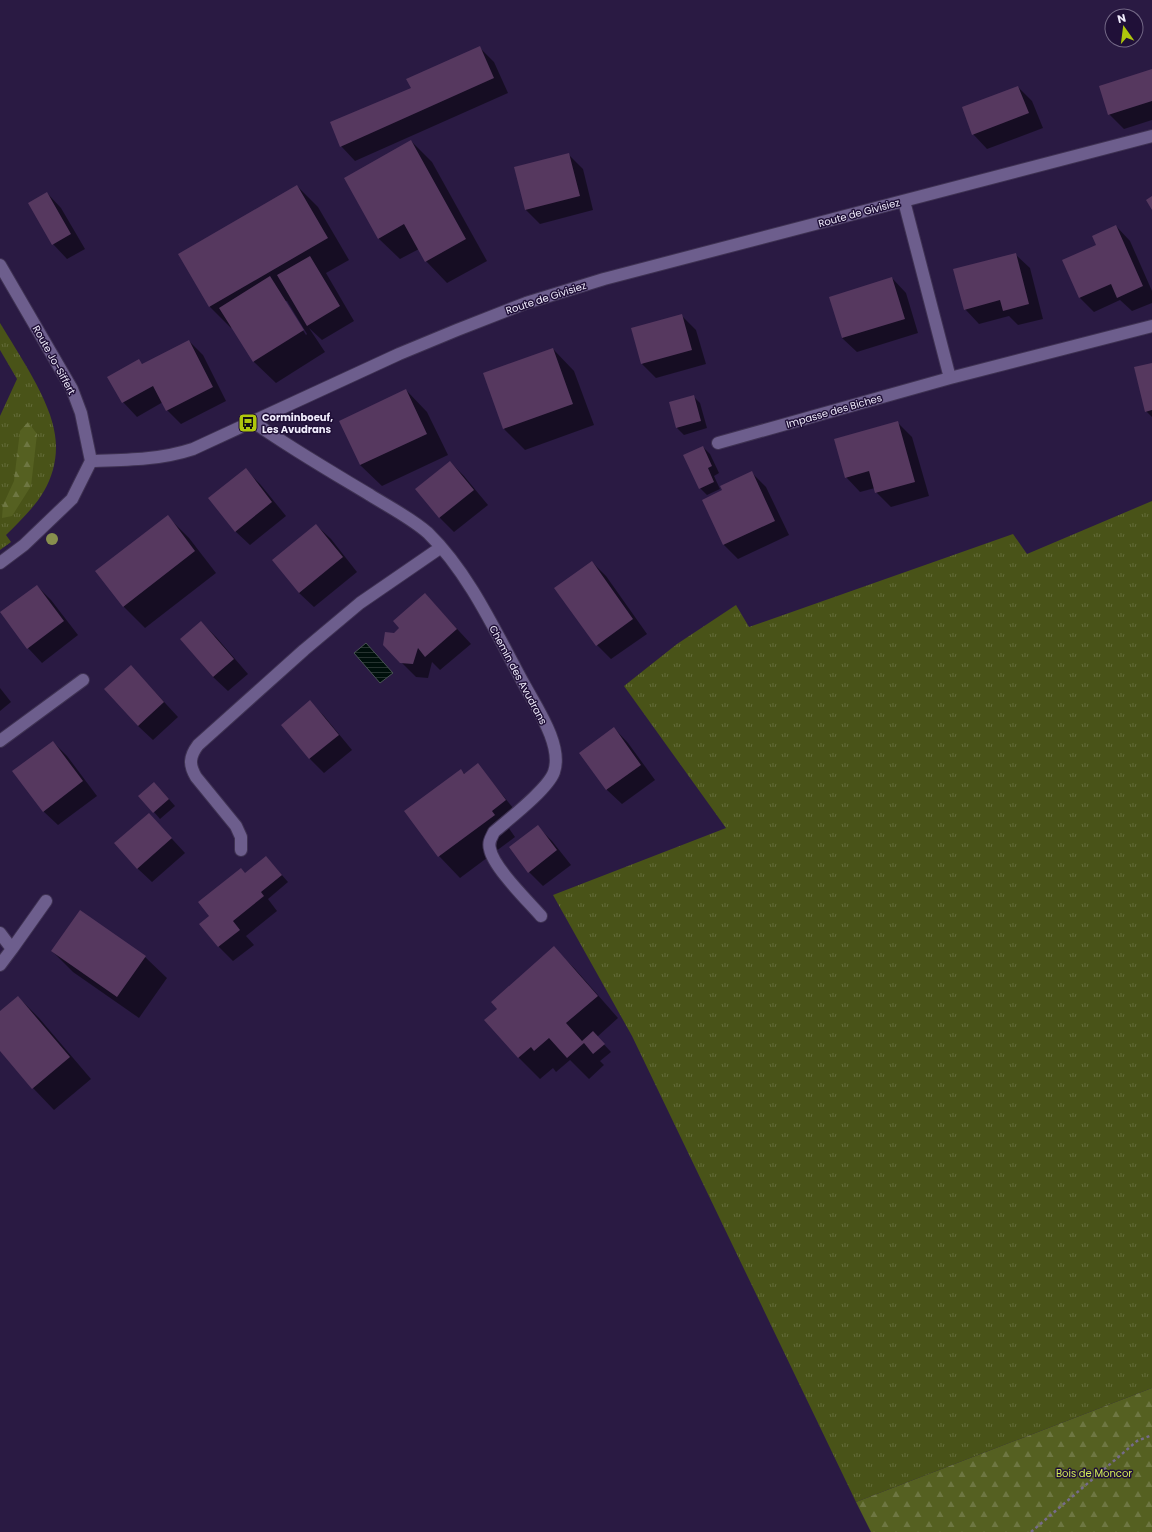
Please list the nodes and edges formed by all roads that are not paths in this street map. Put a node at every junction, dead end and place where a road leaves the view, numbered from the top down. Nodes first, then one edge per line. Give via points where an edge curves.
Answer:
1 (1152, 136) edge
2 (904, 201) junction
3 (0, 265) edge
4 (1152, 326) edge
5 (950, 378) junction
6 (252, 421) junction
7 (718, 443) dead end
8 (91, 461) junction
9 (440, 548) junction
10 (0, 563) edge
11 (83, 680) dead end
12 (0, 741) edge
13 (241, 850) dead end
14 (46, 901) dead end
15 (541, 916) dead end
16 (0, 933) edge
17 (12, 949) junction
18 (0, 966) edge

1 - 2 street, Route de Givisiez
2 - 5 street
2 - 6 street, Route de Givisiez via 604,279 526,303 406,351
3 - 8 street, Route Jo-Siffert via 72,389 81,413
4 - 5 street, Impasse des Biches
5 - 7 street, Impasse des Biches
6 - 8 street, Route de Givisiez via 175,455
6 - 9 street, Chemin des Avudrans via 281,442 407,518 427,533
8 - 10 street via 72,498 24,545
9 - 13 street via 354,608 304,650 193,752 190,760 191,769 236,826 241,837
9 - 15 street, Chemin des Avudrans via 458,569 475,596 542,716 556,754 553,774 544,787 494,832 489,841 490,850 498,866
11 - 12 street
14 - 17 street
16 - 17 street
17 - 18 street

